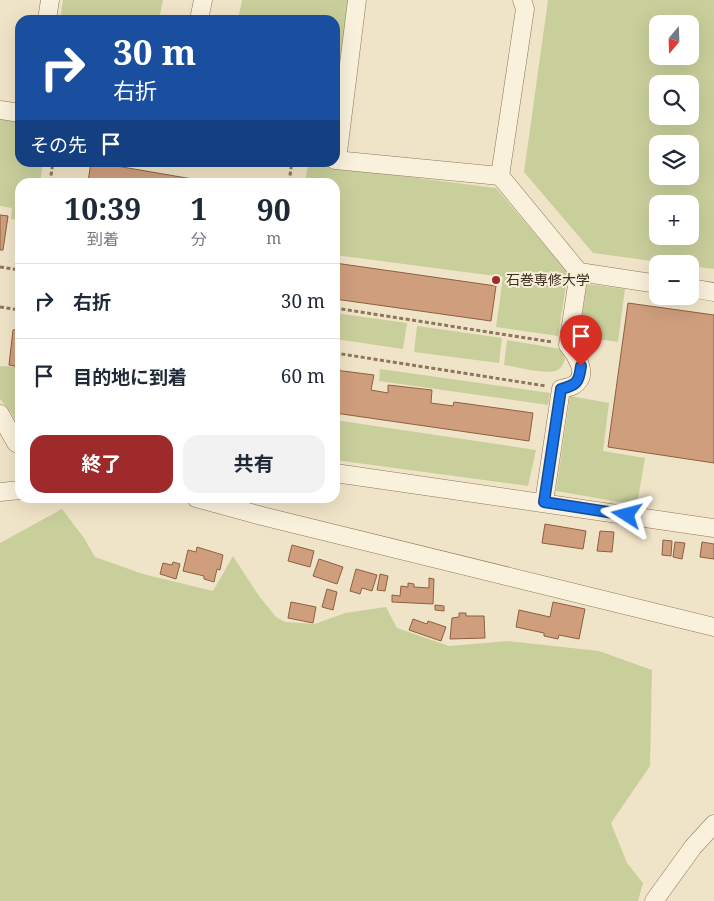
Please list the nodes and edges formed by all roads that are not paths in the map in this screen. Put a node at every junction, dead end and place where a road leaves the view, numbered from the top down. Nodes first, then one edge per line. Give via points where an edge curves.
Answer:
1 (50, 0) edge
2 (203, 0) edge
3 (357, 0) edge
4 (522, 0) edge
5 (47, 15) edge
6 (200, 15) edge
7 (0, 110) edge
8 (15, 112) edge
9 (340, 130) edge
10 (340, 160) edge
11 (500, 176) junction
12 (579, 272) junction
13 (649, 283) edge
14 (699, 290) edge
15 (714, 292) edge
16 (0, 414) edge
17 (12, 444) edge
18 (340, 474) edge
19 (15, 490) edge
20 (0, 492) edge
21 (544, 502) junction
22 (214, 503) edge
23 (714, 528) edge
24 (714, 627) edge
25 (714, 824) edge
26 (654, 901) edge

1 - 5 street
2 - 6 street
3 - 9 street
4 - 11 street via 525,9
7 - 8 street
10 - 11 street
11 - 12 street
12 - 13 street
12 - 21 street via 568,345 577,355 580,373 573,386 561,389
14 - 15 street
16 - 17 street
18 - 21 street
19 - 20 street
21 - 23 street
22 - 24 street
25 - 26 street

